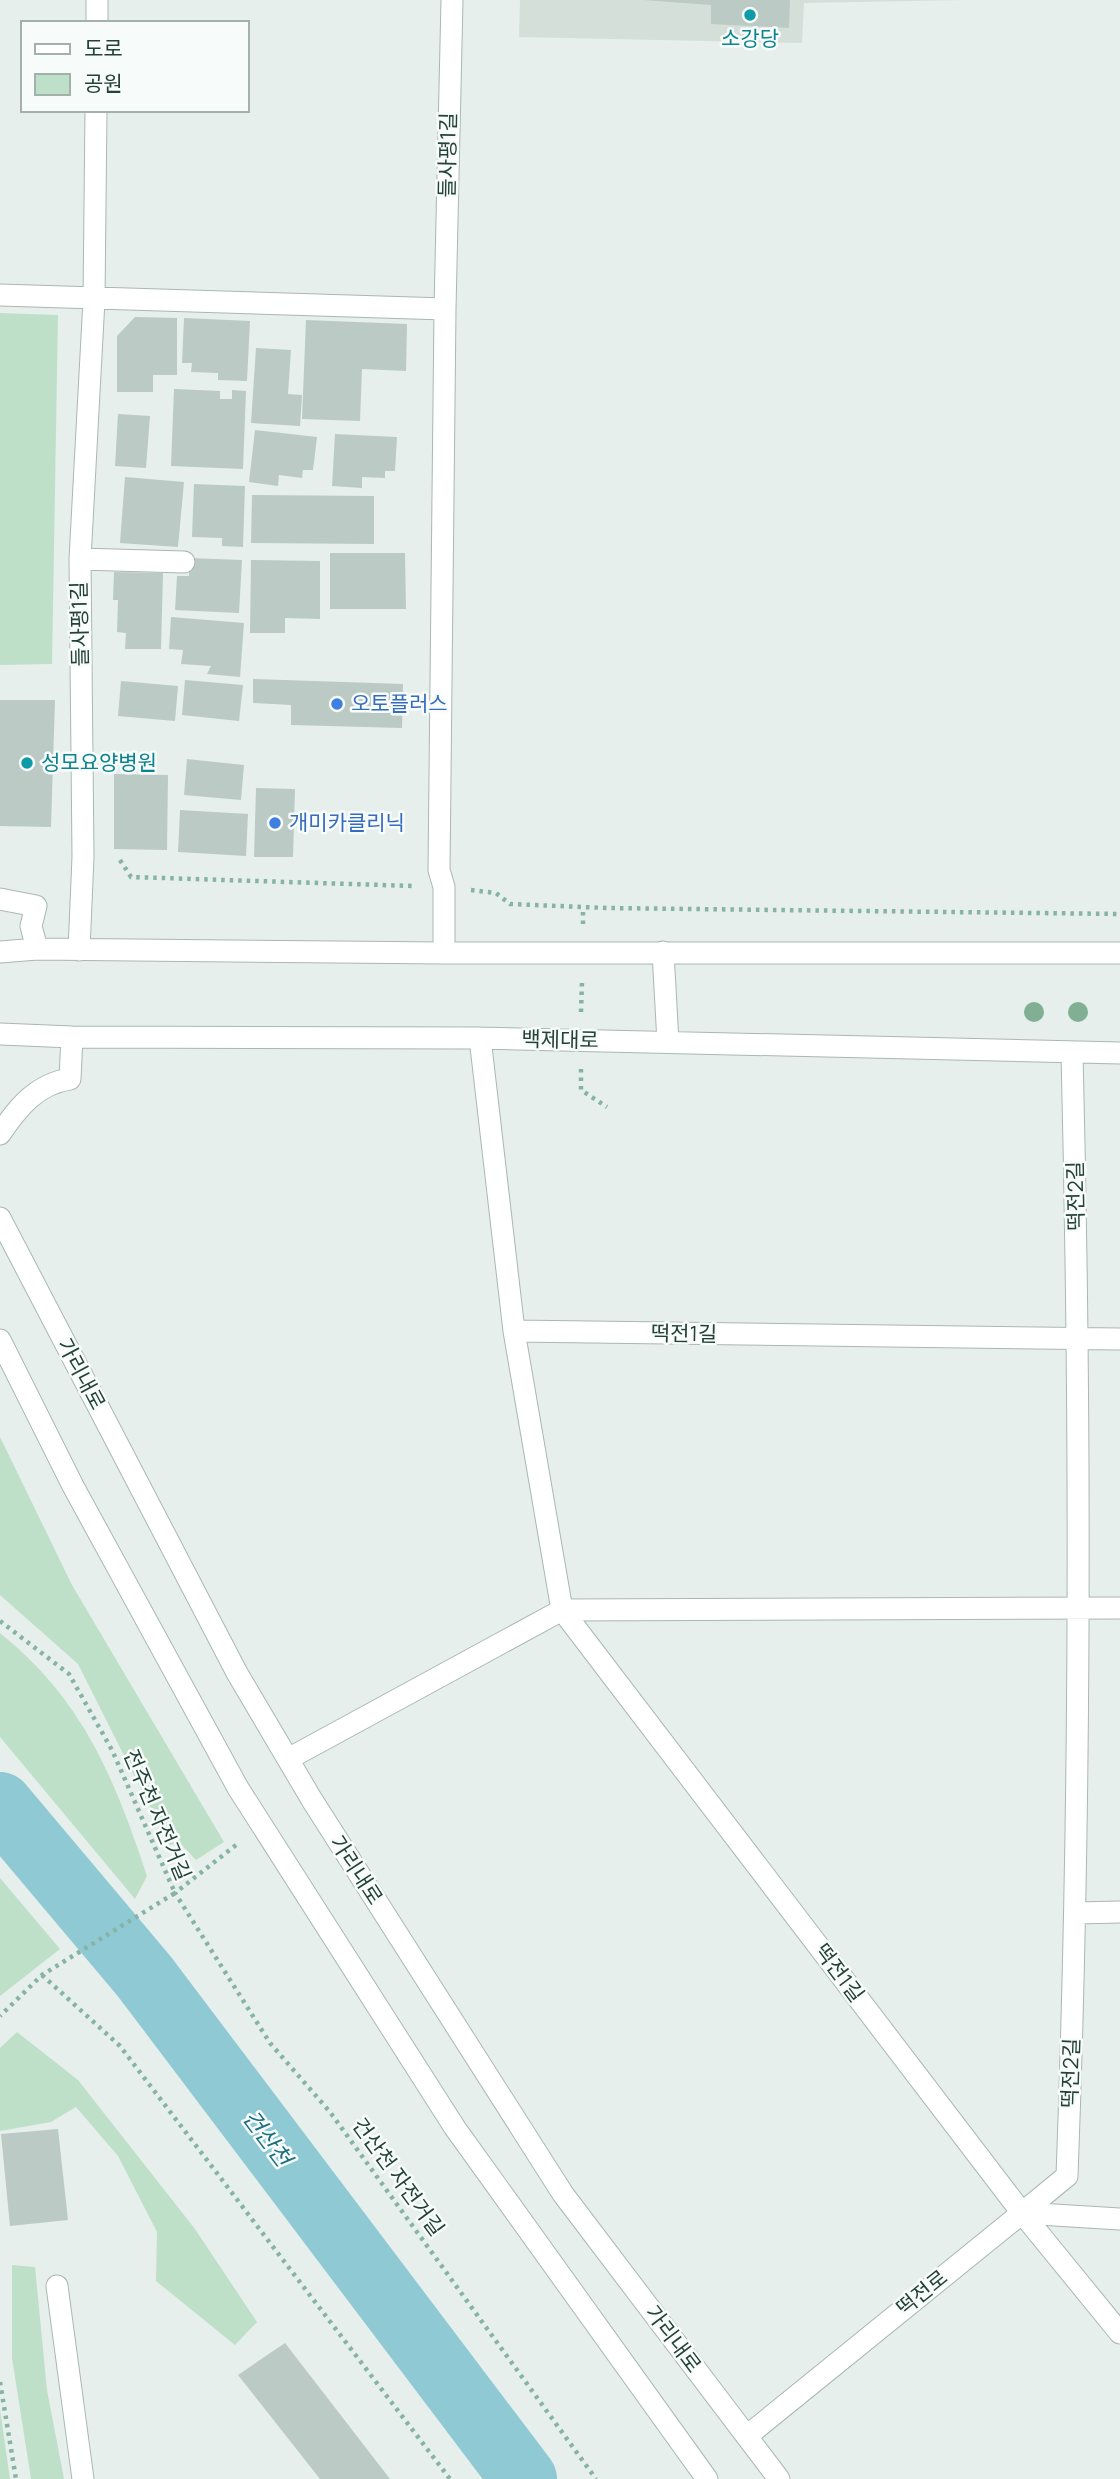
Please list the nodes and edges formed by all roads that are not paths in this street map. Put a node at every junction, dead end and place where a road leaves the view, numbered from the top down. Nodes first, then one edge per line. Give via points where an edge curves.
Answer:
1 (97, 0) edge
2 (452, 0) edge
3 (97, 21) edge
4 (96, 112) edge
5 (0, 295) edge
6 (94, 300) junction
7 (445, 309) junction
8 (80, 559) junction
9 (184, 562) dead end
10 (0, 900) edge
11 (37, 949) junction
12 (79, 950) junction
13 (0, 953) edge
14 (444, 953) junction
15 (663, 953) junction
16 (1120, 953) edge
17 (0, 1034) edge
18 (72, 1037) junction
19 (480, 1038) junction
20 (668, 1042) junction
21 (1072, 1052) junction
22 (1120, 1053) edge
23 (0, 1134) edge
24 (0, 1218) edge
25 (514, 1331) junction
26 (1120, 1339) edge
27 (0, 1340) edge
28 (1079, 1340) junction
29 (1080, 1607) junction
30 (1120, 1608) edge
31 (562, 1610) junction
32 (288, 1759) junction
33 (1120, 1912) edge
34 (1077, 1913) junction
35 (1022, 2213) junction
36 (1120, 2219) edge
37 (57, 2286) dead end
38 (1120, 2333) edge
39 (747, 2436) junction
40 (83, 2479) edge
41 (707, 2479) edge
42 (779, 2479) edge

1 - 3 street
2 - 7 street, 들사평1길
4 - 6 street, 들사평1길
5 - 6 street
6 - 7 street
6 - 8 street, 들사평1길
7 - 14 street, 들사평1길 via 439,870 444,887
8 - 9 street
8 - 12 street, 들사평1길 via 83,857
10 - 11 street via 36,906 31,926
11 - 12 street
11 - 13 street
12 - 14 street
14 - 15 street
15 - 16 street
15 - 20 street
17 - 18 street, 백제대로
18 - 19 street, 백제대로
18 - 23 street via 71,1079 51,1082 18,1107
19 - 20 street, 백제대로
19 - 25 street, 떡전1길
20 - 21 street, 백제대로
21 - 22 street, 백제대로
21 - 28 street, 떡전2길
24 - 32 street, 가리내로 via 230,1661
25 - 28 street, 떡전1길
25 - 31 street, 떡전1길
26 - 28 street
27 - 41 street via 73,1486 238,1788 455,2128
28 - 29 street, 떡전2길
29 - 30 street
29 - 31 street
29 - 34 street, 떡전2길
31 - 32 street
31 - 35 street, 떡전1길
32 - 39 street, 가리내로 via 564,2194
33 - 34 street
34 - 35 street, 떡전2길 via 1067,2176
35 - 36 street
35 - 38 street, 떡전1길
35 - 39 street, 떡전로
37 - 40 street
39 - 42 street, 가리내로

